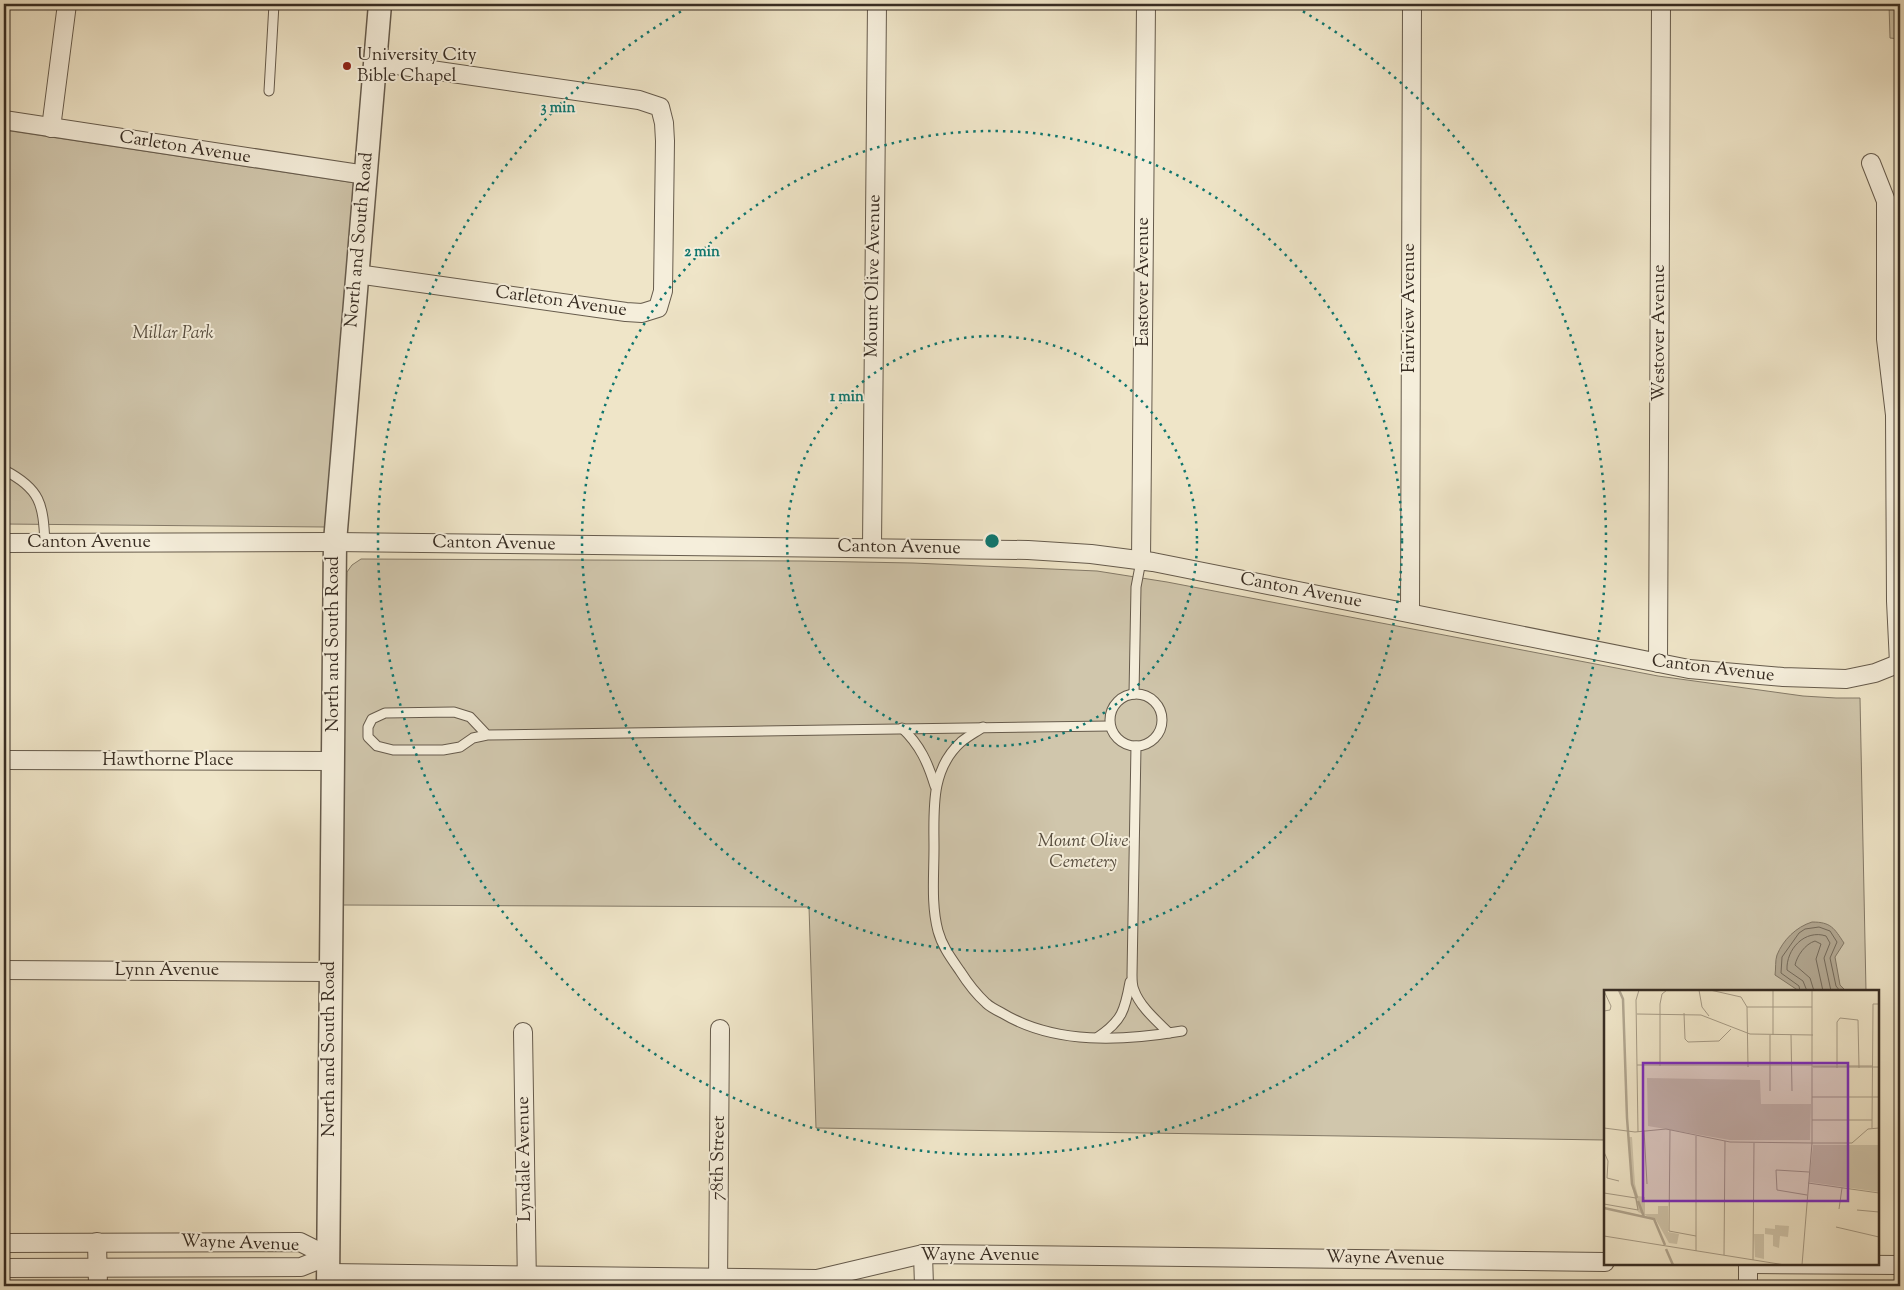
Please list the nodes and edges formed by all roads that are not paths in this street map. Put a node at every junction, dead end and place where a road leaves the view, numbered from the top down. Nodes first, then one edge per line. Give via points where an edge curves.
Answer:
1 (67, 4) edge
2 (274, 4) edge
3 (380, 4) edge
4 (877, 4) edge
5 (1146, 4) edge
6 (1412, 4) edge
7 (1661, 4) edge
8 (1843, 4) edge
9 (1852, 4) edge
10 (376, 62) junction
11 (269, 91) dead end
12 (4, 120) edge
13 (50, 128) junction
14 (1871, 163) dead end
15 (366, 175) junction
16 (357, 274) junction
17 (4, 470) edge
18 (335, 542) junction
19 (4, 543) edge
20 (45, 543) junction
21 (872, 547) junction
22 (1141, 561) junction
23 (1410, 612) junction
24 (1658, 663) junction
25 (1899, 663) edge
26 (1134, 694) junction
27 (1110, 726) junction
28 (983, 727) junction
29 (902, 728) junction
30 (487, 735) junction
31 (1136, 746) junction
32 (4, 760) edge
33 (333, 761) junction
34 (935, 786) junction
35 (4, 970) edge
36 (330, 972) junction
37 (1132, 975) junction
38 (720, 1029) dead end
39 (1182, 1031) dead end
40 (523, 1032) dead end
41 (1169, 1033) junction
42 (1097, 1038) junction
43 (97, 1242) junction
44 (4, 1243) edge
45 (923, 1254) junction
46 (1604, 1262) edge
47 (1748, 1265) edge
48 (1879, 1265) edge
49 (1900, 1265) edge
50 (4, 1268) edge
51 (98, 1268) junction
52 (328, 1272) edge
53 (527, 1280) edge
54 (718, 1282) edge
55 (98, 1286) edge
56 (924, 1286) edge
57 (1748, 1286) edge

1 - 13 street
2 - 11 lane
3 - 10 street, North and South Road
4 - 21 street, Mount Olive Avenue
5 - 22 street, Eastover Avenue
6 - 23 street, Fairview Avenue
7 - 24 street, Westover Avenue
8 - 9 lane
10 - 15 street, North and South Road
10 - 16 street, Carleton Avenue via 639,100 660,107 665,141 663,292 658,308 642,313
12 - 13 street, Carleton Avenue
13 - 15 street, Carleton Avenue
14 - 25 street via 1886,201 1886,339 1895,415
15 - 16 street, North and South Road
16 - 18 street, North and South Road
17 - 20 lane via 33,490 44,517
18 - 20 street, Canton Avenue
18 - 21 street, Canton Avenue
18 - 33 street, North and South Road
19 - 20 street, Canton Avenue
21 - 22 street, Canton Avenue via 1028,550
22 - 23 street, Canton Avenue
22 - 26 lane via 1136,587
23 - 24 street, Canton Avenue
24 - 25 street, Canton Avenue via 1689,670 1846,679 1876,673
26 - 27 lane via 1118,701 1110,717
26 - 31 lane via 1151,700 1162,720 1157,735 1151,741
27 - 28 lane
27 - 31 lane via 1120,740
28 - 29 lane
28 - 34 lane via 961,742 941,769
29 - 30 lane
29 - 34 lane via 925,756
30 - 30 lane via 444,750 393,750 377,746 368,736 368,727 372,719 385,713 454,712 470,718
31 - 37 lane
32 - 33 street, Hawthorne Place
33 - 36 street, North and South Road
34 - 42 lane via 935,907 938,931 970,987 987,1004 1011,1019 1052,1033
35 - 36 street, Lynn Avenue
36 - 52 street, North and South Road
37 - 41 lane via 1134,990 1141,1002
37 - 42 lane via 1122,1014
38 - 54 street, 78th Street
39 - 41 lane
40 - 53 street, Lyndale Avenue
41 - 42 lane
43 - 44 street, Wayne Avenue
43 - 51 street
43 - 52 street, Wayne Avenue via 300,1242
45 - 46 street, Wayne Avenue
45 - 54 street, Wayne Avenue via 817,1279
45 - 56 street
47 - 57 street
48 - 49 street
50 - 51 street, Wayne Avenue
51 - 52 street, Wayne Avenue via 301,1267
51 - 55 street
52 - 53 street, Wayne Avenue
53 - 54 street, Wayne Avenue

